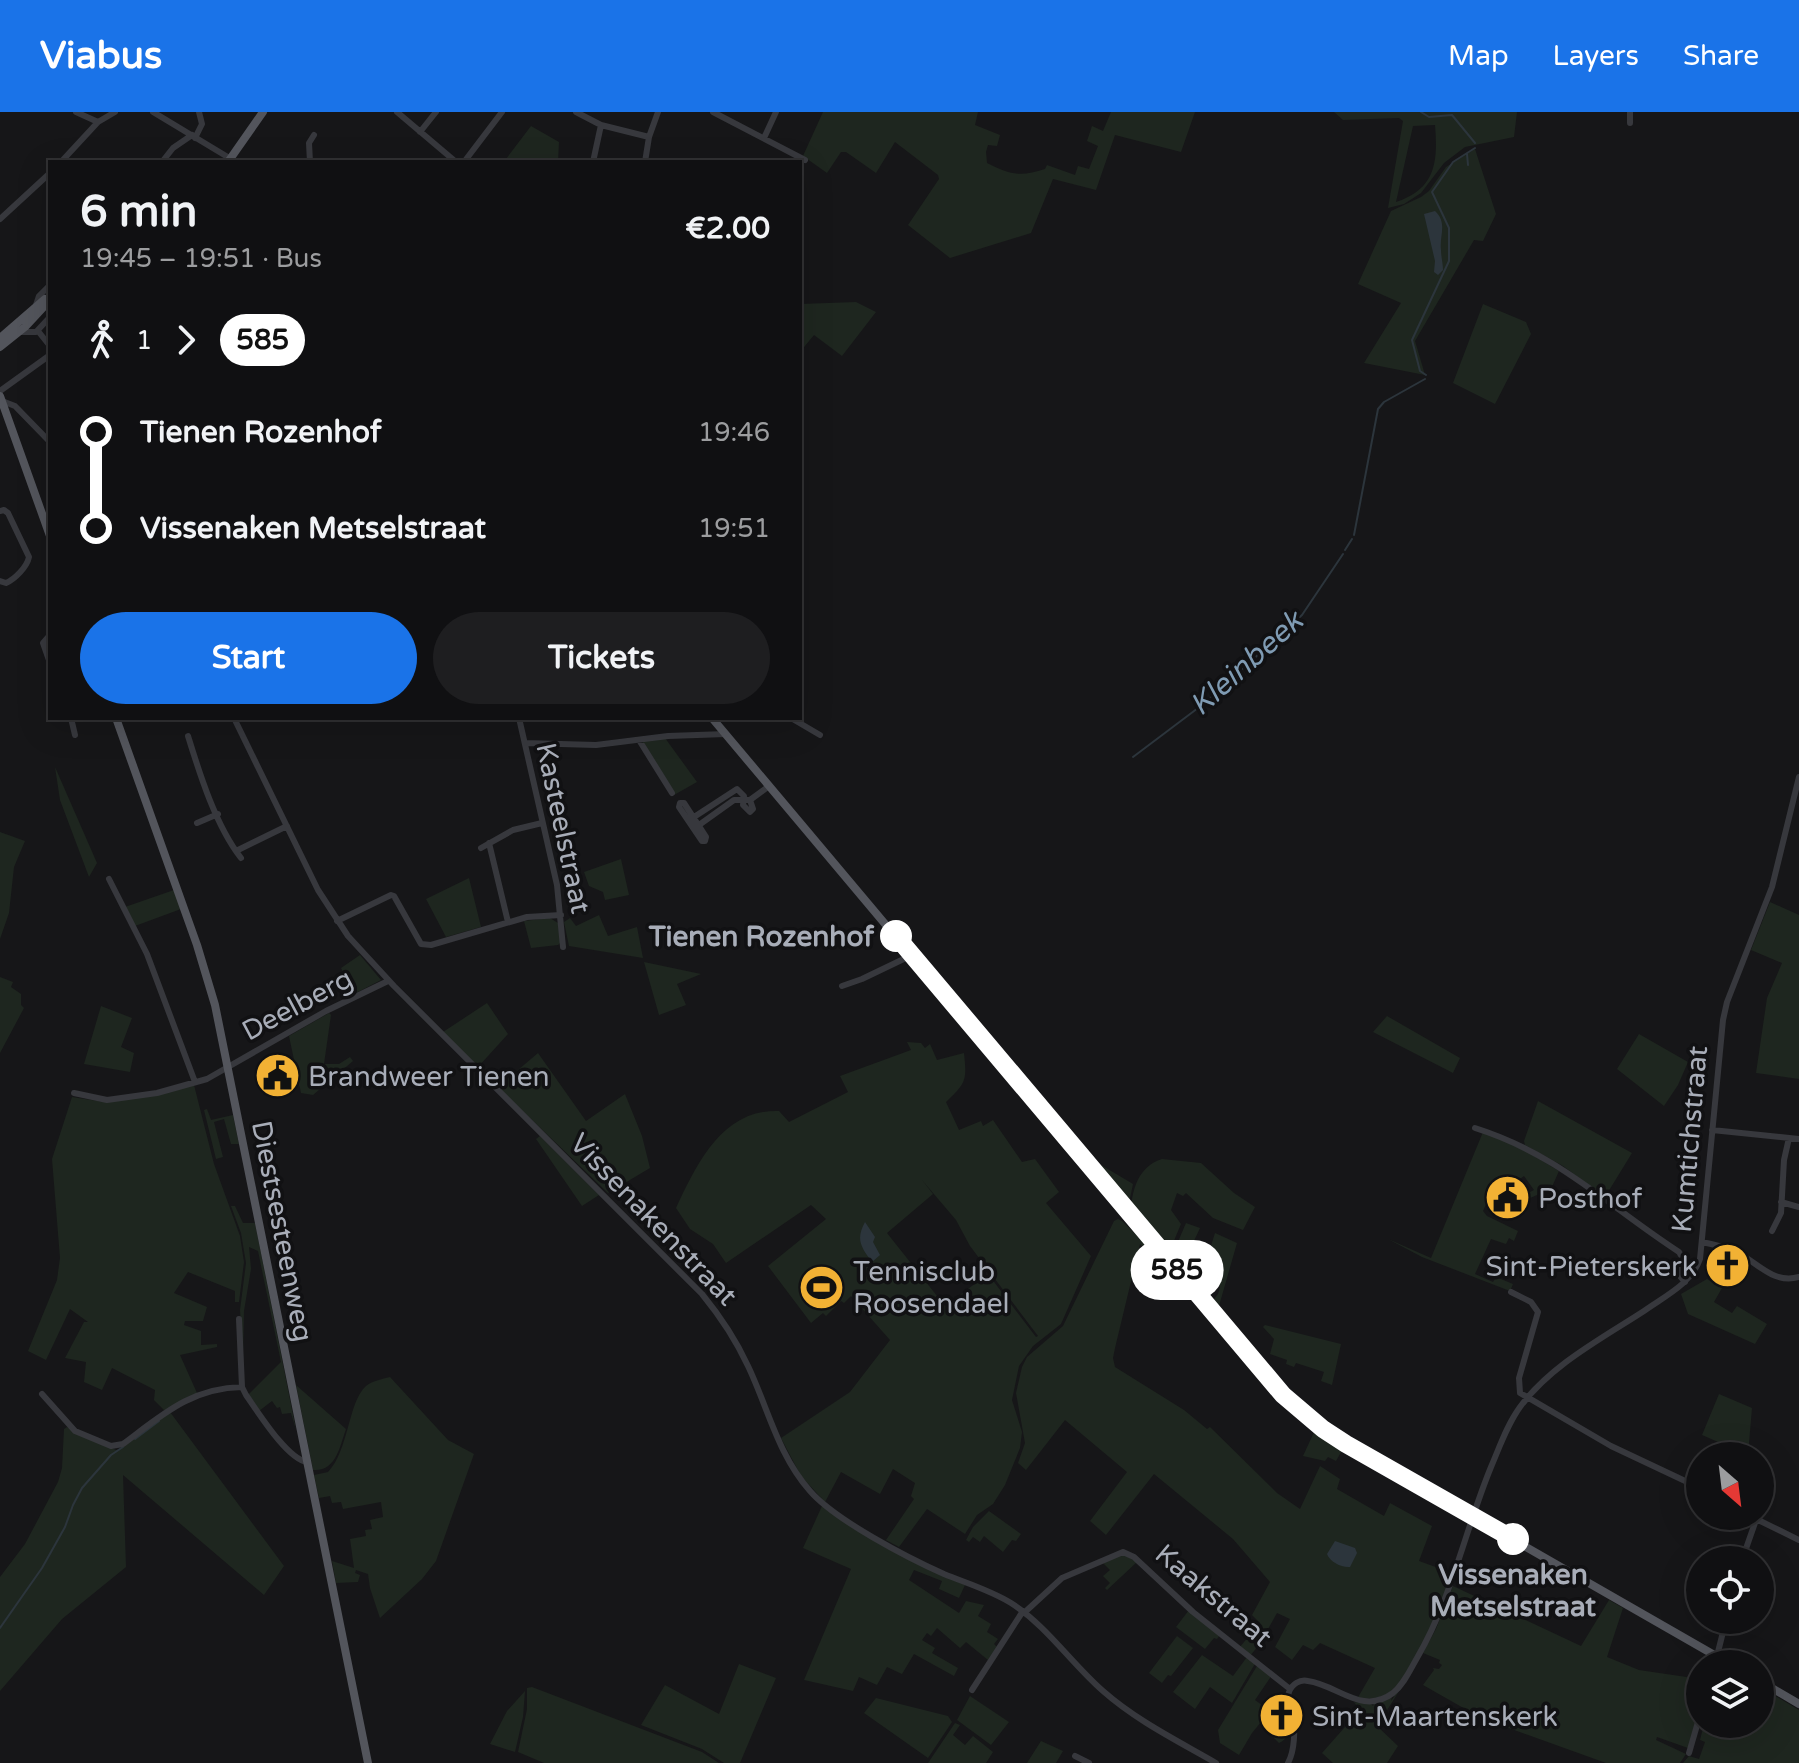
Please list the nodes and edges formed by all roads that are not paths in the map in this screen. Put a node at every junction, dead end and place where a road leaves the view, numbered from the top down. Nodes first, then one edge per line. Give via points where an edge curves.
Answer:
1 (76, 112) edge
2 (115, 112) edge
3 (153, 112) edge
4 (199, 112) edge
5 (263, 112) edge
6 (397, 112) edge
7 (436, 112) edge
8 (502, 112) edge
9 (576, 112) edge
10 (658, 112) edge
11 (713, 112) edge
12 (776, 112) edge
13 (1630, 112) edge
14 (98, 122) junction
15 (1630, 123) dead end
16 (601, 125) junction
17 (420, 132) junction
18 (314, 135) dead end
19 (194, 136) junction
20 (649, 137) junction
21 (764, 138) junction
22 (64, 160) edge
23 (164, 160) edge
24 (230, 160) edge
25 (233, 160) edge
26 (310, 160) edge
27 (454, 160) edge
28 (466, 160) edge
29 (593, 160) edge
30 (645, 160) edge
31 (805, 160) dead end
32 (48, 175) edge
33 (0, 219) edge
34 (48, 287) edge
35 (48, 299) edge
36 (48, 300) edge
37 (36, 305) junction
38 (48, 319) edge
39 (36, 331) junction
40 (18, 332) junction
41 (0, 338) edge
42 (48, 344) edge
43 (0, 347) edge
44 (48, 357) edge
45 (1, 396) edge
46 (48, 440) edge
47 (0, 511) edge
48 (48, 530) edge
49 (0, 581) edge
50 (48, 637) edge
51 (48, 657) edge
52 (71, 720) edge
53 (117, 720) edge
54 (235, 720) edge
55 (519, 720) edge
56 (714, 720) edge
57 (794, 720) edge
58 (726, 734) junction
59 (75, 735) dead end
60 (820, 735) dead end
61 (188, 736) dead end
62 (639, 740) junction
63 (525, 743) junction
64 (1799, 777) edge
65 (769, 786) junction
66 (672, 793) dead end
67 (747, 800) junction
68 (218, 814) junction
69 (694, 817) junction
70 (197, 823) dead end
71 (542, 823) junction
72 (699, 825) junction
73 (287, 826) junction
74 (489, 843) junction
75 (481, 848) dead end
76 (236, 851) junction
77 (241, 858) dead end
78 (109, 879) dead end
79 (561, 915) junction
80 (337, 921) junction
81 (508, 922) junction
82 (563, 947) dead end
83 (912, 955) junction
84 (388, 981) junction
85 (842, 986) dead end
86 (228, 1067) junction
87 (195, 1082) junction
88 (74, 1093) dead end
89 (1475, 1128) dead end
90 (1712, 1130) junction
91 (1789, 1138) junction
92 (1799, 1139) edge
93 (1781, 1202) junction
94 (1799, 1207) edge
95 (1772, 1231) dead end
96 (1702, 1242) junction
97 (1799, 1277) edge
98 (1685, 1282) junction
99 (1511, 1292) dead end
100 (239, 1319) dead end
101 (242, 1387) junction
102 (42, 1394) dead end
103 (1528, 1398) junction
104 (307, 1462) junction
105 (1686, 1481) edge
106 (1473, 1516) junction
107 (1774, 1528) edge
108 (1799, 1540) edge
109 (1024, 1612) junction
110 (1699, 1650) edge
111 (1290, 1689) junction
112 (1774, 1689) edge
113 (972, 1690) dead end
114 (1799, 1704) edge
115 (1693, 1738) edge
116 (1689, 1753) dead end
117 (1200, 1754) junction
118 (1075, 1756) dead end
119 (368, 1763) edge
120 (1089, 1763) edge
121 (1196, 1763) edge
122 (1216, 1763) edge
123 (1288, 1763) edge

1 - 14 street
2 - 14 street
3 - 19 street
4 - 19 street via 202,124
5 - 25 main road
6 - 17 street
7 - 17 street
8 - 28 street
9 - 16 street
10 - 20 street
11 - 21 street
12 - 21 street
13 - 15 street
14 - 22 street
16 - 20 street
16 - 29 street
17 - 27 street
18 - 26 street
19 - 23 street
19 - 24 street
20 - 30 street
21 - 31 street
32 - 33 street
34 - 37 street
35 - 37 main road
36 - 40 main road
37 - 41 main road
38 - 39 street
39 - 40 street
39 - 42 street
40 - 43 main road
44 - 45 street
45 - 46 street
45 - 48 main road
47 - 49 street via 8,513 29,557 11,580
50 - 51 street via 43,643
52 - 59 street
53 - 86 main road, Diestsesteenweg via 200,954
54 - 73 street, Vissenakenstraat
55 - 63 street, Kasteelstraat
56 - 58 main road
57 - 60 street
58 - 62 street
58 - 65 main road
61 - 68 street
62 - 63 street
62 - 66 street
63 - 71 street, Kasteelstraat
64 - 90 street, Kumtichstraat via 1772,887 1725,1011
65 - 67 street
65 - 83 main road
67 - 69 street via 737,789
67 - 72 street via 734,800
68 - 70 street
68 - 76 street
69 - 72 street
69 - 72 street via 680,803 705,841
71 - 74 street
71 - 79 street, Kasteelstraat
73 - 76 street
73 - 80 street, Vissenakenstraat
74 - 75 street
74 - 81 street
76 - 77 street
78 - 87 street via 147,954
79 - 81 street
79 - 82 street, Kasteelstraat
80 - 81 street via 391,895 425,948
80 - 84 street, Vissenakenstraat
83 - 85 street
83 - 106 main road via 1283,1395 1323,1429
84 - 86 street, Deelberg
84 - 109 street, Vissenakenstraat via 713,1307 749,1367 783,1451 817,1498 923,1564
86 - 87 street, Deelberg
86 - 104 main road, Diestsesteenweg
87 - 88 street, Deelberg via 107,1100
89 - 98 street via 1563,1168 1679,1252
90 - 91 street
90 - 96 street, Kumtichstraat
91 - 92 street
91 - 93 street
93 - 94 street
93 - 95 street
96 - 97 street via 1736,1252 1778,1278
96 - 98 street, Kumtichstraat via 1698,1265
98 - 103 street via 1562,1366
99 - 103 street via 1538,1312 1519,1378 1520,1393
100 - 101 street
101 - 102 street via 190,1397 114,1447 70,1428
101 - 104 street via 273,1433
103 - 105 street
103 - 106 street via 1504,1435
104 - 119 main road, Diestsesteenweg
106 - 110 main road
106 - 111 street via 1436,1622 1394,1692 1367,1702 1308,1681
107 - 108 street
109 - 111 street, Kaakstraat via 1062,1578 1123,1552
109 - 113 street
109 - 117 street, Vissenakenstraat via 1111,1698
111 - 123 street via 1293,1752
112 - 114 main road
115 - 116 street
117 - 121 street
117 - 122 street, Vissenakenstraat
118 - 120 street

